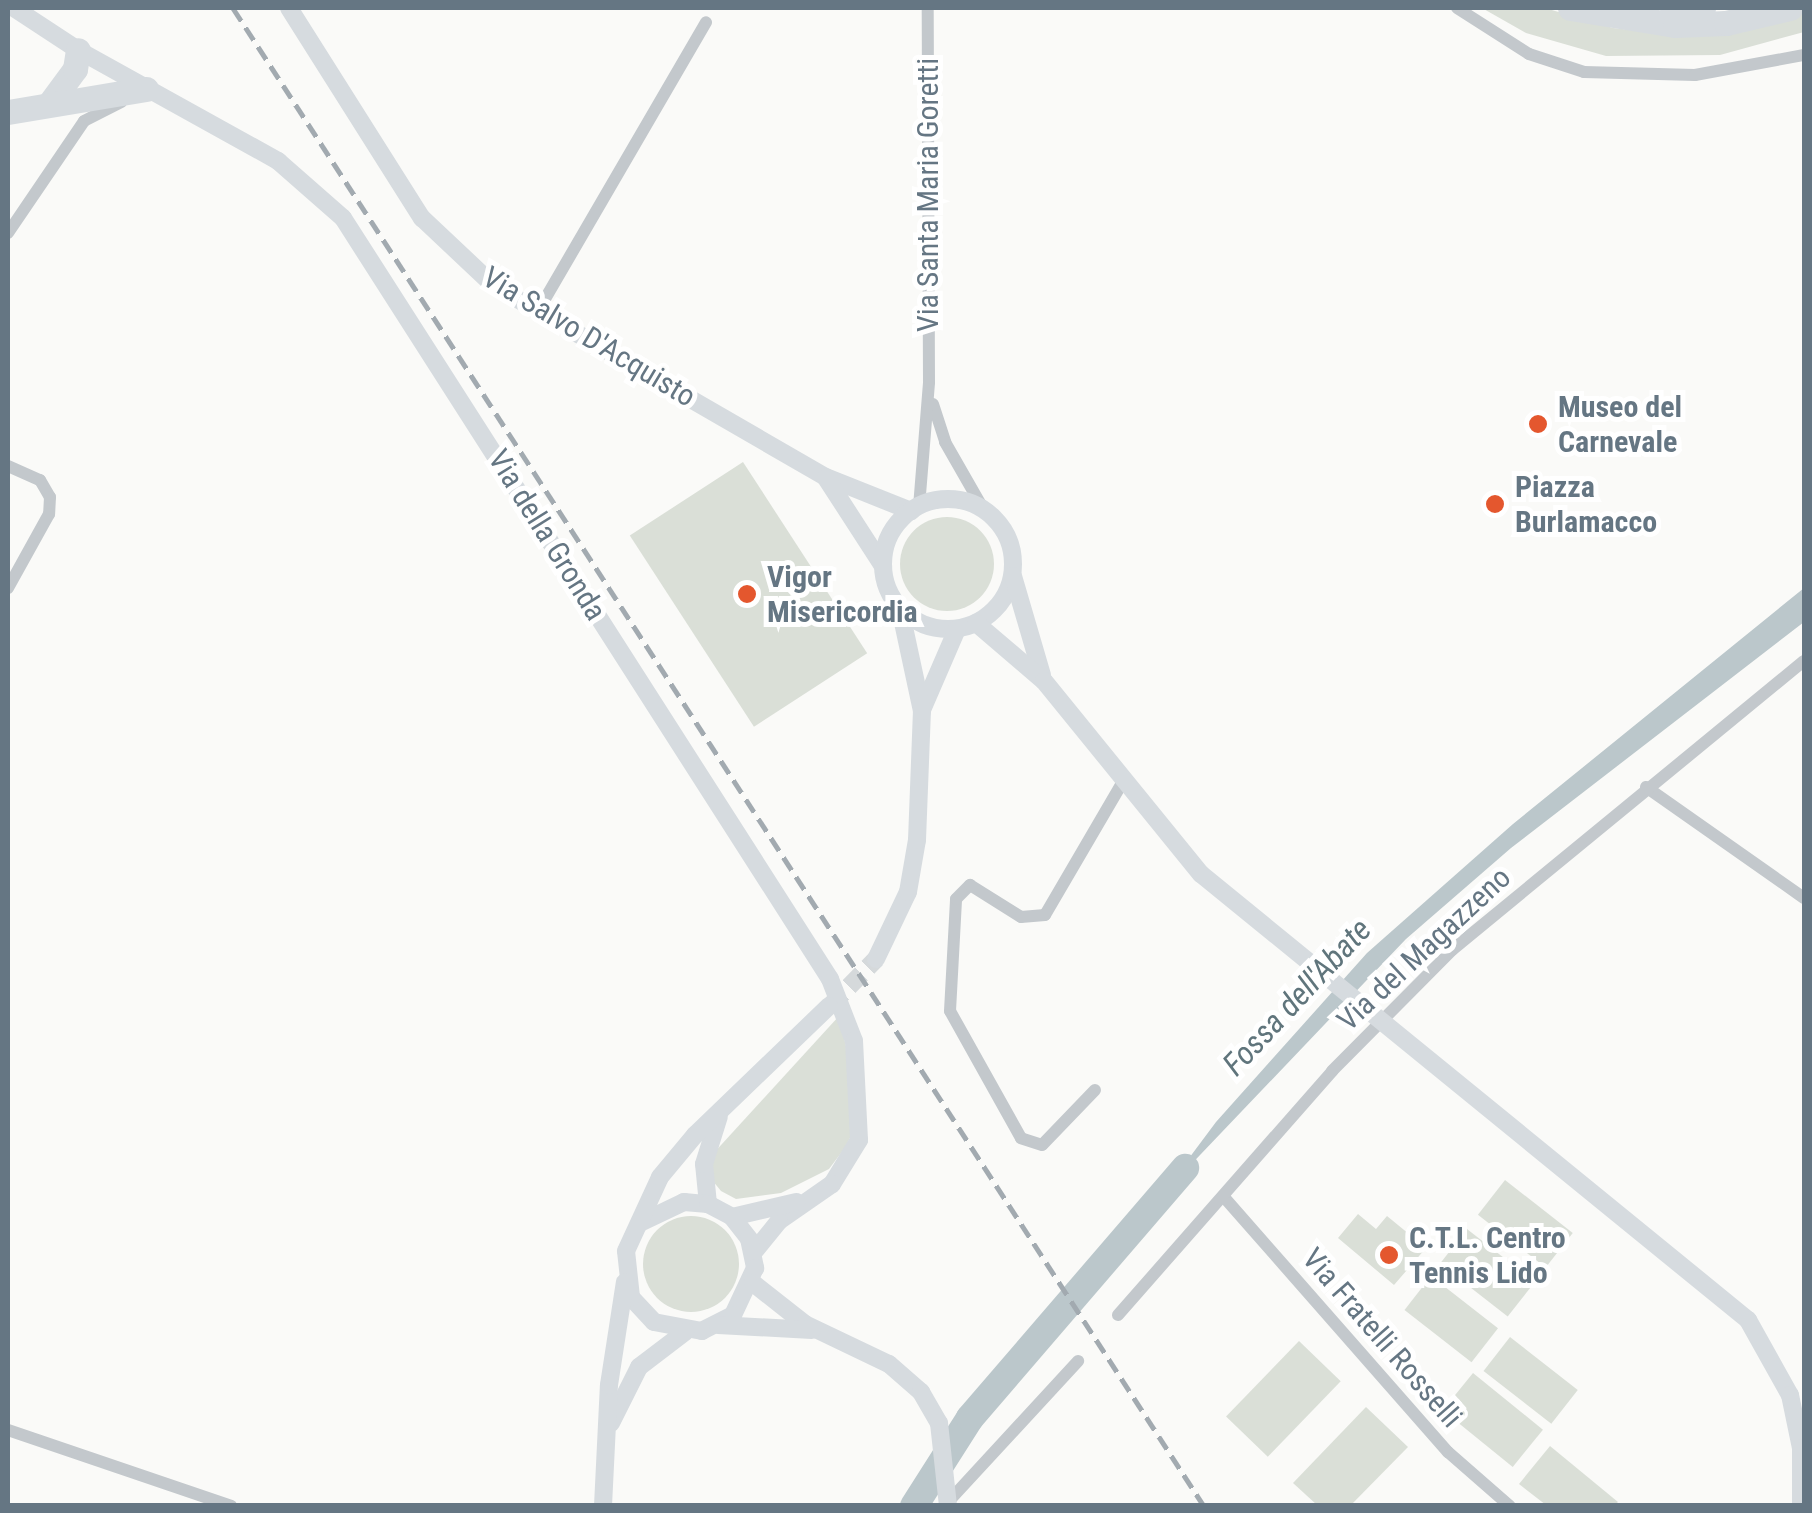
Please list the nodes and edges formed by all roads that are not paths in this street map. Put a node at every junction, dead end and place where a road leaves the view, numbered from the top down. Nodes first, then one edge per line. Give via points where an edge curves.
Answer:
1 (14, 8) edge
2 (289, 8) edge
3 (928, 8) edge
4 (1458, 8) edge
5 (1570, 8) edge
6 (1672, 8) edge
7 (1703, 8) edge
8 (1790, 8) edge
9 (706, 22) dead end
10 (78, 50) junction
11 (1804, 55) edge
12 (150, 91) junction
13 (50, 103) junction
14 (8, 112) edge
15 (8, 233) edge
16 (538, 311) junction
17 (928, 382) junction
18 (8, 466) edge
19 (826, 477) junction
20 (915, 509) junction
21 (984, 510) junction
22 (883, 566) junction
23 (1012, 574) junction
24 (8, 588) edge
25 (900, 608) junction
26 (976, 624) junction
27 (956, 629) junction
28 (1804, 661) edge
29 (1044, 681) junction
30 (922, 710) junction
31 (1122, 783) junction
32 (1646, 788) junction
33 (1804, 898) edge
34 (876, 959) tunnel mouth
35 (830, 1006) tunnel mouth
36 (1095, 1090) dead end
37 (719, 1116) junction
38 (1223, 1196) junction
39 (811, 1198) junction
40 (708, 1204) junction
41 (732, 1217) junction
42 (640, 1224) junction
43 (753, 1253) junction
44 (626, 1282) junction
45 (753, 1283) junction
46 (1118, 1315) dead end
47 (718, 1325) junction
48 (685, 1332) junction
49 (819, 1332) junction
50 (1078, 1361) dead end
51 (608, 1428) junction
52 (8, 1430) edge
53 (948, 1504) edge
54 (231, 1506) edge
55 (603, 1506) edge
56 (1510, 1506) edge
57 (1801, 1506) edge

1 - 10 street, Via della Gronda
2 - 16 street, Via Salvo D'Acquisto via 422,218 493,285
3 - 17 street, Via Santa Maria Goretti
4 - 11 street via 1529,54 1584,72 1694,75
5 - 8 highway via 1675,25 1726,23
6 - 7 highway
9 - 16 street
10 - 12 street, Via della Gronda
10 - 13 highway via 76,69
12 - 13 highway
12 - 15 street via 84,121
12 - 39 street, Via della Gronda via 298,174 343,218 830,979 854,1042 861,1131 844,1170
13 - 14 highway
16 - 19 street, Via Salvo D'Acquisto
17 - 20 street, Via Santa Maria Goretti
17 - 21 street, Via Santa Maria Goretti via 945,442
18 - 24 street via 40,480 50,497 49,514
19 - 20 street, Via Salvo D'Acquisto
19 - 22 street, Via Salvo D'Acquisto
20 - 21 street via 958,500
20 - 22 street via 890,535
21 - 23 street via 1006,536
22 - 25 street
23 - 26 street via 1006,594
23 - 29 street
25 - 27 street via 936,628
25 - 30 street
26 - 27 street
26 - 29 street
27 - 30 street
28 - 32 street, Via del Magazzeno
29 - 31 street
30 - 34 street via 914,872
31 - 36 street via 1044,914 1021,917 970,884 956,899 950,1011 1021,1138 1042,1145
31 - 57 street via 1201,874 1279,942 1748,1320 1790,1395 1801,1448
32 - 33 street
32 - 38 street, Via del Magazzeno via 1452,950 1332,1071
35 - 37 street
37 - 40 street via 706,1146
37 - 42 street via 660,1178
38 - 46 street, Via del Magazzeno
38 - 56 street, Via Fratelli Rosselli via 1448,1452
39 - 41 street
39 - 43 street, Via della Gronda via 779,1221
40 - 41 street
40 - 42 street via 672,1204
41 - 43 street
42 - 44 street via 626,1251
43 - 45 street
44 - 48 street via 654,1322
44 - 51 street
45 - 47 street via 734,1315
45 - 49 street
47 - 48 street
47 - 49 street
48 - 51 street via 640,1367
49 - 53 street via 890,1364 922,1392 938,1423
50 - 53 street
51 - 55 street
52 - 54 street

